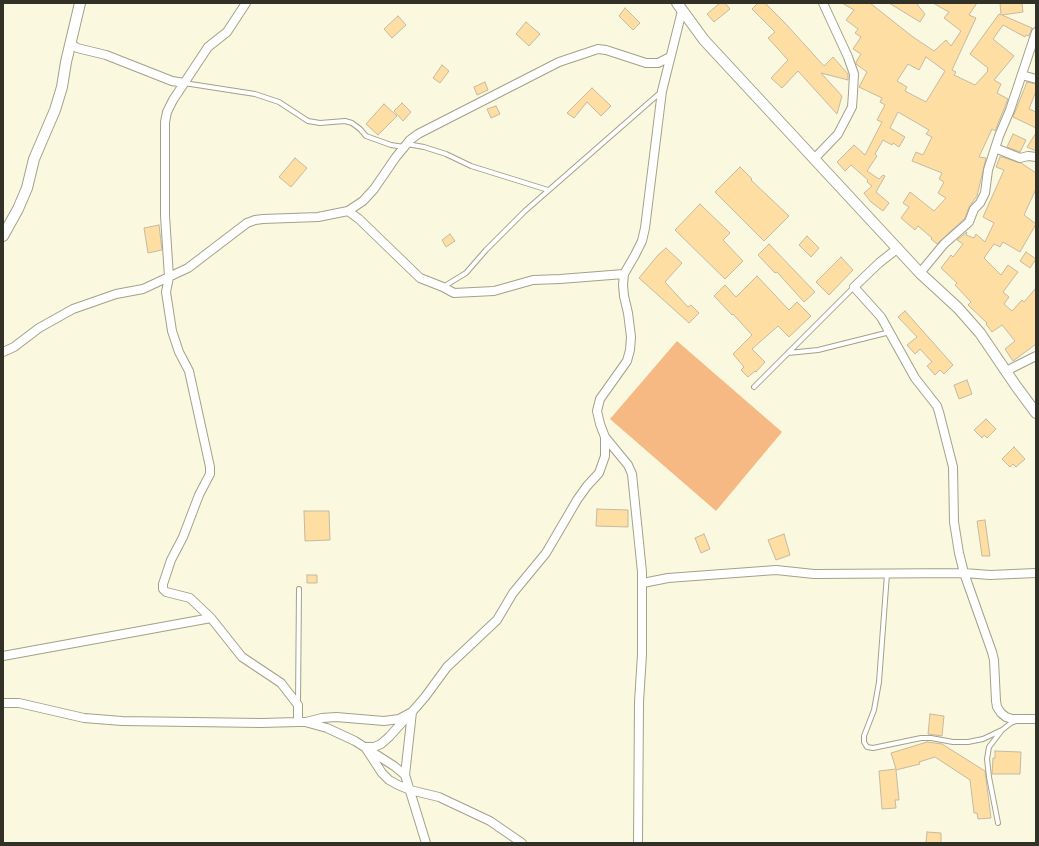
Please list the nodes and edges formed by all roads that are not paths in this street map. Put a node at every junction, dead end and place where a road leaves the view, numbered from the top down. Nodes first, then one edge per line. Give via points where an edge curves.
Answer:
1 (80, 3) edge
2 (246, 3) edge
3 (823, 3) edge
4 (679, 7) edge
5 (1036, 32) edge
6 (70, 43) junction
7 (670, 57) junction
8 (1022, 75) junction
9 (1036, 80) edge
10 (184, 83) junction
11 (662, 91) junction
12 (405, 146) junction
13 (995, 148) junction
14 (1036, 157) edge
15 (815, 158) junction
16 (548, 190) junction
17 (348, 211) junction
18 (3, 236) edge
19 (898, 248) junction
20 (920, 273) junction
21 (624, 274) junction
22 (169, 278) junction
23 (443, 287) junction
24 (854, 287) junction
25 (890, 332) junction
26 (3, 352) edge
27 (787, 353) junction
28 (1036, 356) edge
29 (1006, 371) junction
30 (754, 387) dead end
31 (1036, 413) edge
32 (605, 437) junction
33 (964, 573) junction
34 (1036, 573) edge
35 (888, 574) junction
36 (643, 583) junction
37 (299, 589) dead end
38 (211, 618) junction
39 (3, 656) edge
40 (3, 703) edge
41 (298, 704) junction
42 (412, 712) junction
43 (1022, 719) junction
44 (1036, 720) edge
45 (301, 722) junction
46 (1002, 730) junction
47 (365, 747) junction
48 (405, 775) junction
49 (410, 790) junction
50 (998, 823) dead end
51 (426, 843) edge
52 (522, 843) edge
53 (638, 843) edge

1 - 6 street
2 - 10 street via 227,32 208,47
3 - 15 street via 854,74 852,107 838,134
4 - 7 street
4 - 15 street via 704,40
5 - 8 street
6 - 10 street via 77,48 106,55 172,81
6 - 18 street via 56,110 34,159 27,188 18,210
7 - 11 street
7 - 12 street via 646,63 606,50 591,51 559,62 418,134
8 - 9 street
8 - 13 street
10 - 12 lane via 255,94 279,102 308,121 345,121 352,123 366,136 391,145
10 - 22 street via 173,100 165,122 165,216
11 - 16 lane
11 - 21 street via 645,228 636,255
12 - 16 lane via 424,147 471,166
12 - 17 street via 374,189 363,201
13 - 14 street via 1020,158
13 - 20 street via 984,194 969,222 944,244
15 - 19 street
16 - 23 lane via 466,273
17 - 22 street via 318,217 255,220 247,223 188,268
17 - 23 street via 360,219 420,278
19 - 20 street
19 - 24 street
20 - 29 street via 958,308
21 - 23 street via 533,280 494,291 454,293
21 - 32 street via 622,285 631,337 630,350 628,361 600,399 597,411
22 - 26 street via 143,290 116,294 73,309
22 - 38 street via 166,292 172,331 189,371 210,474 199,495 184,537 171,560 163,589 190,598
24 - 25 street via 881,317
24 - 27 lane
25 - 27 lane via 818,350
25 - 33 street via 915,378 939,412 953,467 954,522
27 - 30 lane
28 - 29 street
29 - 31 street
32 - 36 street via 628,465 632,474
32 - 42 street via 605,456 599,473 577,500 546,553 513,593 497,620 447,667
33 - 34 street
33 - 35 street
33 - 43 street via 992,652 998,707 1006,717
35 - 36 street via 814,574 776,570 668,578
35 - 46 lane via 879,682 874,710 864,736 867,747 921,738 968,742 983,739
36 - 53 street
37 - 41 lane
38 - 39 street
38 - 41 street via 242,657 281,683
40 - 45 street via 19,703 84,718 122,721
41 - 45 street
42 - 45 street via 399,719 384,721 336,717
42 - 47 street via 381,744
42 - 48 street
43 - 44 street
43 - 46 lane
45 - 47 street via 327,728
46 - 50 lane via 989,748 987,759
47 - 48 street
47 - 49 street via 389,780
48 - 49 street
49 - 51 street
49 - 52 street via 456,804 490,821

